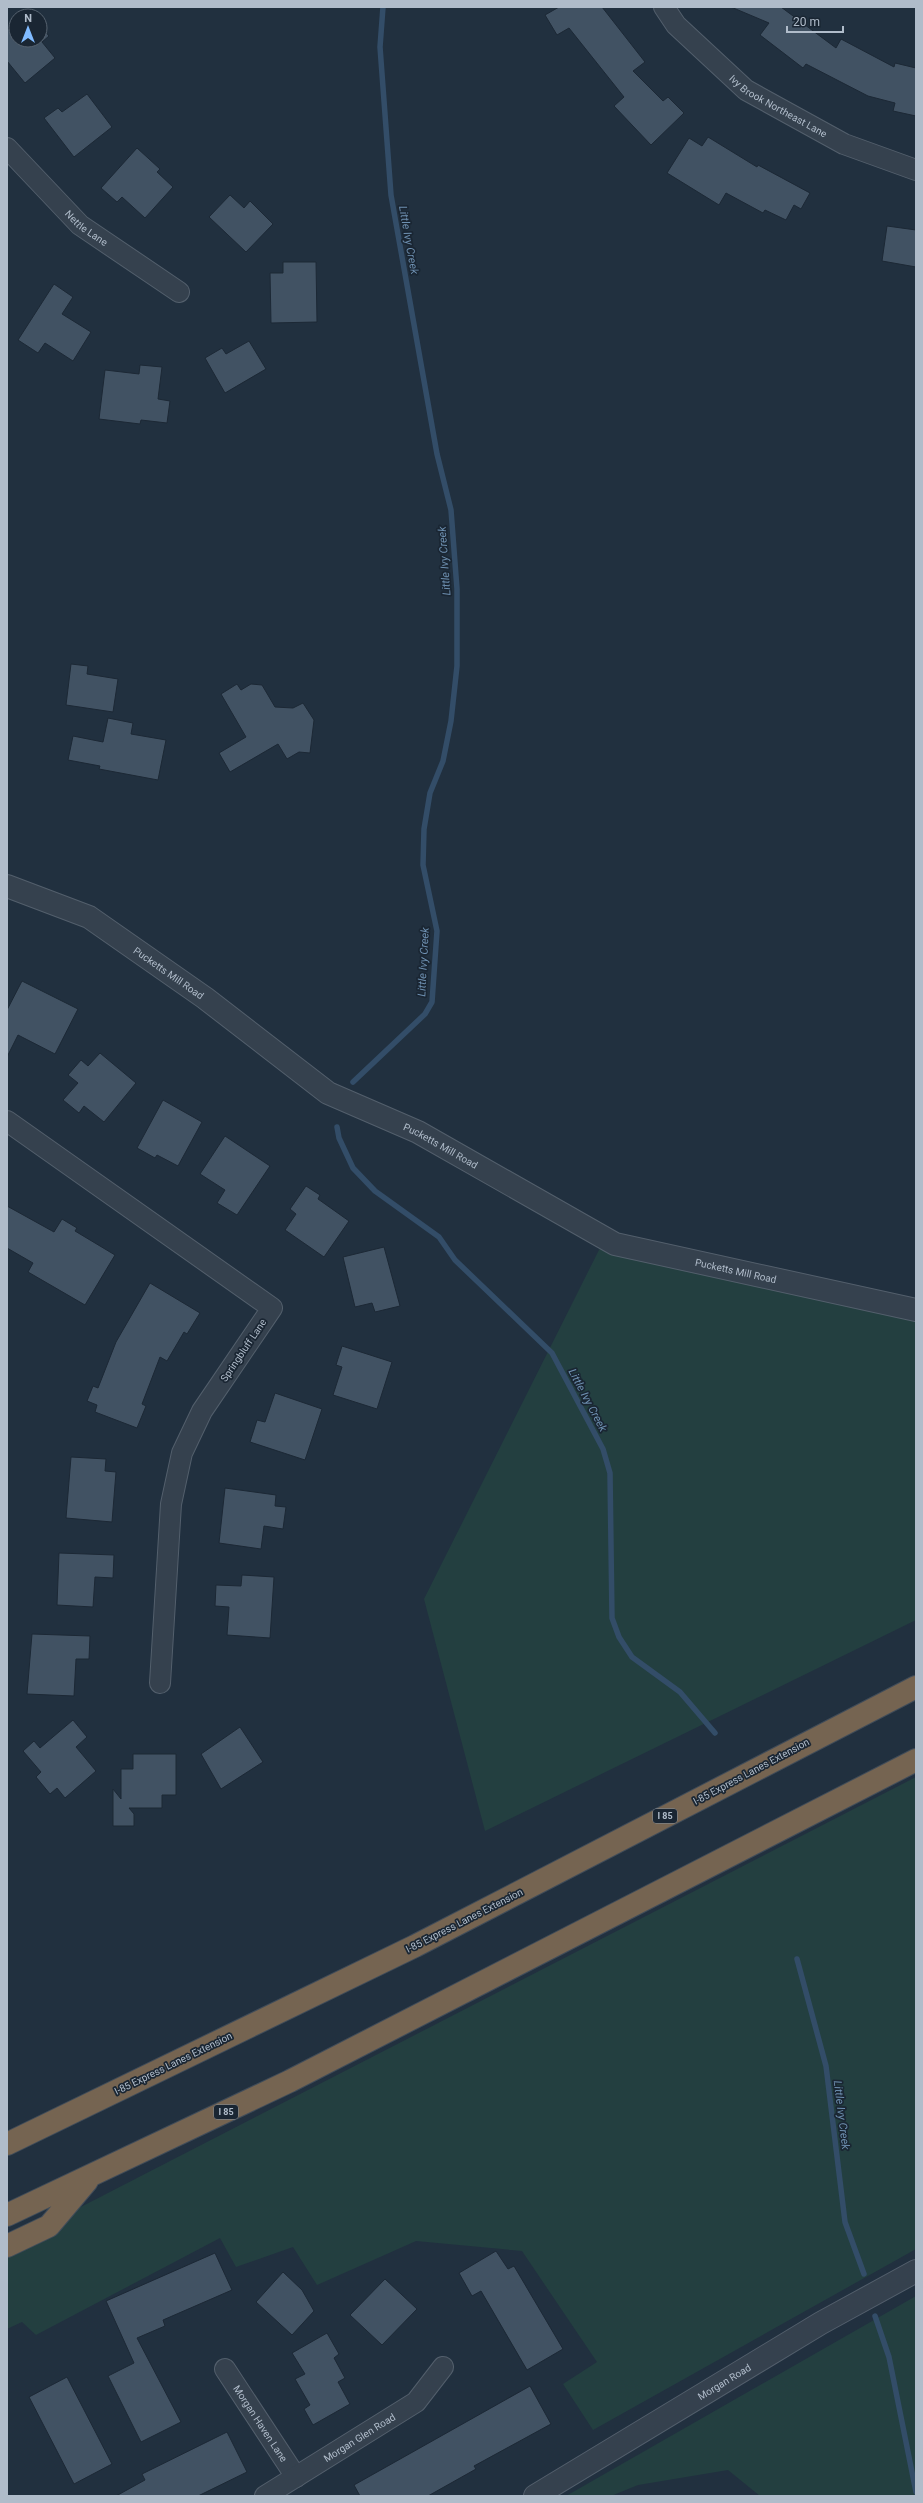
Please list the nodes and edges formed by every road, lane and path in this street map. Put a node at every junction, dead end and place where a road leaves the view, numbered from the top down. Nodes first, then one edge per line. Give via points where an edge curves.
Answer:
1 (664, 7) edge
2 (7, 148) edge
3 (916, 170) edge
4 (179, 292) dead end
5 (7, 886) edge
6 (7, 1121) edge
7 (916, 1310) edge
8 (160, 1683) dead end
9 (916, 1687) edge
10 (916, 1760) edge
11 (7, 2144) edge
12 (91, 2177) junction
13 (7, 2215) edge
14 (7, 2246) edge
15 (916, 2271) edge
16 (443, 2367) dead end
17 (225, 2369) dead end
18 (296, 2477) junction
19 (265, 2496) edge
20 (535, 2496) edge

1 - 3 street, Ivy Brook Northeast Lane via 676,25 746,90 844,144
2 - 4 street, Nettle Lane via 80,225
5 - 7 street, Pucketts Mill Road via 89,917 206,998 328,1093 418,1132 615,1244
6 - 8 street, Springbluff Lane via 272,1308 202,1411 182,1453 171,1504
9 - 11 highway, I-85 Express Lanes Extension / I 85 via 414,1946
10 - 12 highway, I 85 via 290,2081
12 - 13 highway, I 85
12 - 14 highway via 49,2226
15 - 20 street, Morgan Road via 821,2323
16 - 18 street, Morgan Glen Road via 416,2402
17 - 18 street, Morgan Haven Lane
18 - 19 street, Morgan Glen Road

